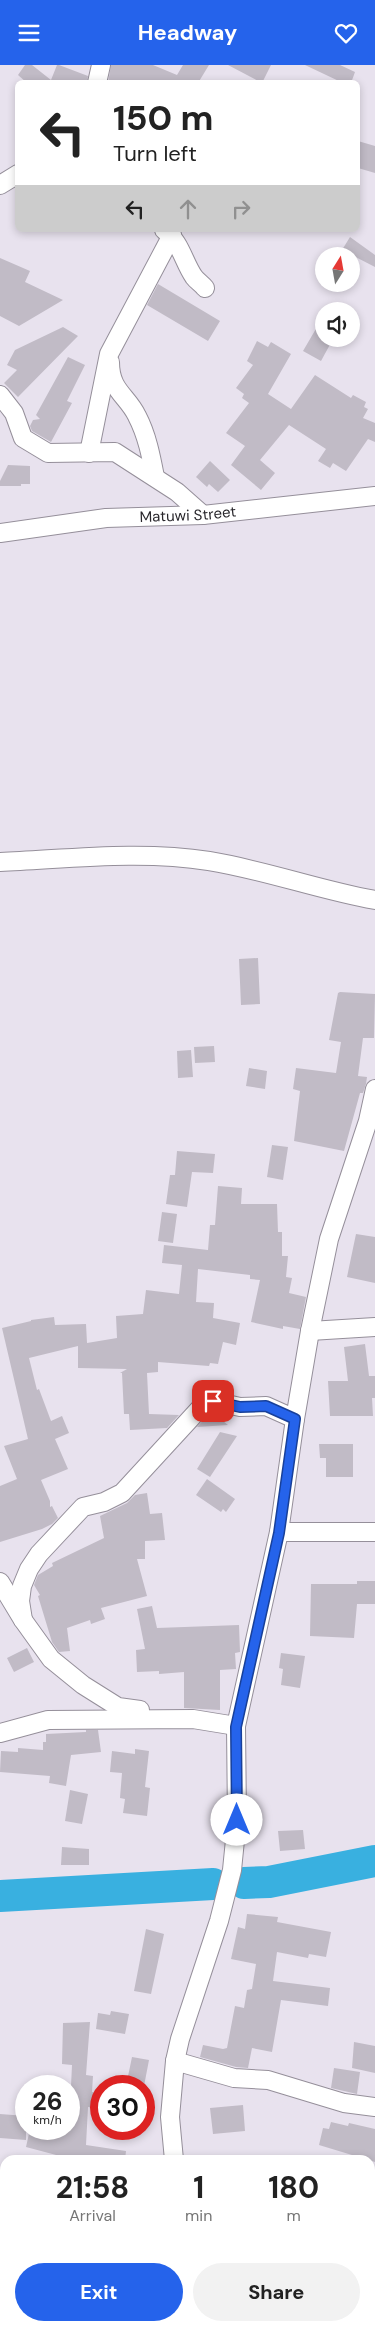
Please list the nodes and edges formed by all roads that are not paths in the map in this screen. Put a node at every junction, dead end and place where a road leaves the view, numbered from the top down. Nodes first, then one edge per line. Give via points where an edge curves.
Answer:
1 (101, 65) edge
2 (98, 80) edge
3 (15, 177) edge
4 (0, 185) edge
5 (168, 233) edge
6 (205, 288) dead end
7 (110, 354) junction
8 (0, 395) edge
9 (89, 453) junction
10 (155, 477) junction
11 (375, 496) edge
12 (203, 515) junction
13 (0, 533) edge
14 (0, 862) edge
15 (375, 900) edge
16 (375, 1089) edge
17 (375, 1327) edge
18 (310, 1331) junction
19 (295, 1419) junction
20 (375, 1532) edge
21 (279, 1533) junction
22 (0, 1582) edge
23 (23, 1620) junction
24 (160, 1718) junction
25 (236, 1727) junction
26 (0, 1733) edge
27 (175, 2061) junction
28 (375, 2107) edge
29 (174, 2155) edge

1 - 2 street
3 - 4 street
5 - 6 street
5 - 7 street
7 - 9 street
7 - 10 street via 110,373 121,396 137,415 148,442
8 - 9 street via 14,413 23,439 48,453
9 - 10 street via 115,452
10 - 12 street
11 - 12 street, Matuwi Street
12 - 13 street, Matuwi Street via 106,518
14 - 15 street via 179,857 210,861
16 - 18 street via 368,1121 329,1239
17 - 18 street
18 - 19 street
19 - 21 street
19 - 23 street via 266,1406 240,1407 213,1401 202,1406 122,1493 104,1503 83,1507 39,1554 28,1569 22,1586
20 - 21 street
21 - 25 street
22 - 23 street
23 - 24 street via 51,1659 83,1685 118,1707 153,1712
24 - 25 street via 193,1719
24 - 26 street via 48,1720
25 - 27 street via 237,1820 232,1870
27 - 28 street via 234,2078 268,2080 344,2103
27 - 29 street via 170,2117

